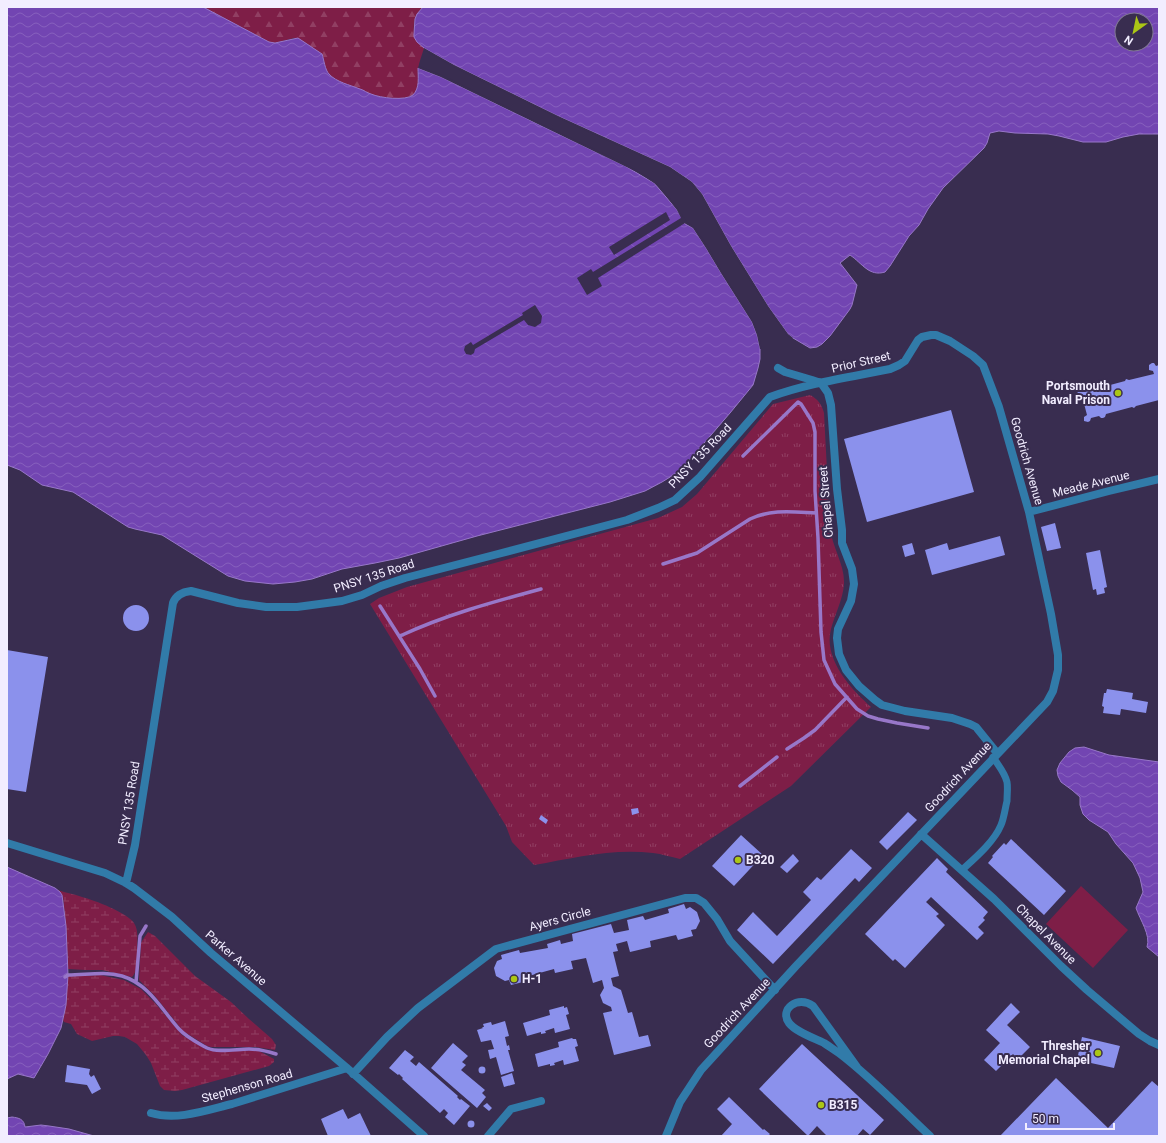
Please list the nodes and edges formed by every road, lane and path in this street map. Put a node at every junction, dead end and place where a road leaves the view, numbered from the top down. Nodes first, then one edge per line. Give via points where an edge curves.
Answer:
1 (983, 364) joint
2 (778, 368) dead end
3 (821, 383) junction
4 (770, 397) joint
5 (1159, 480) edge
6 (1029, 512) junction
7 (995, 755) junction
8 (922, 834) junction
9 (7, 843) edge
10 (962, 870) junction
11 (126, 883) junction
12 (775, 990) junction
13 (1159, 1045) edge
14 (857, 1067) junction
15 (350, 1071) junction
16 (541, 1101) dead end
17 (151, 1112) dead end
18 (424, 1136) edge
19 (488, 1136) edge
20 (666, 1136) edge
21 (930, 1136) edge

1 - 3 street, Prior Street via 950,341 931,335 918,340 905,361 890,369
1 - 6 street, Goodrich Avenue via 999,407
2 - 3 street
3 - 4 street, Prior Street
3 - 7 street, Chapel Street via 828,393 831,405 842,543 852,569 854,584 851,602 836,638 846,670 859,686 882,705 952,718 976,727
4 - 11 street, PNSY 135 Road via 700,477 675,500 627,520 405,578 342,601 297,607 266,607 191,591 179,594 173,603 136,837
5 - 6 street, Meade Avenue
6 - 7 street, Goodrich Avenue via 1051,614 1058,670 1053,691 1047,702
7 - 8 street, Goodrich Avenue
7 - 10 street via 1005,776 1008,790 1003,820 991,840
8 - 10 street, Chapel Avenue
8 - 12 street, Goodrich Avenue
9 - 11 street, Parker Avenue via 99,871
10 - 13 street, Chapel Avenue via 1087,990 1150,1042
11 - 15 street, Parker Avenue via 172,917
12 - 15 street, Ayers Circle via 730,941 704,903 696,898 685,898 496,949 418,1008
12 - 20 street, Goodrich Avenue via 701,1070 680,1102
14 - 14 street via 813,1006 801,1002 792,1005 786,1018 791,1025 825,1044
14 - 21 street
15 - 17 street, Stephenson Road via 196,1112 164,1116
15 - 18 street, Parker Avenue
16 - 19 street via 511,1109

